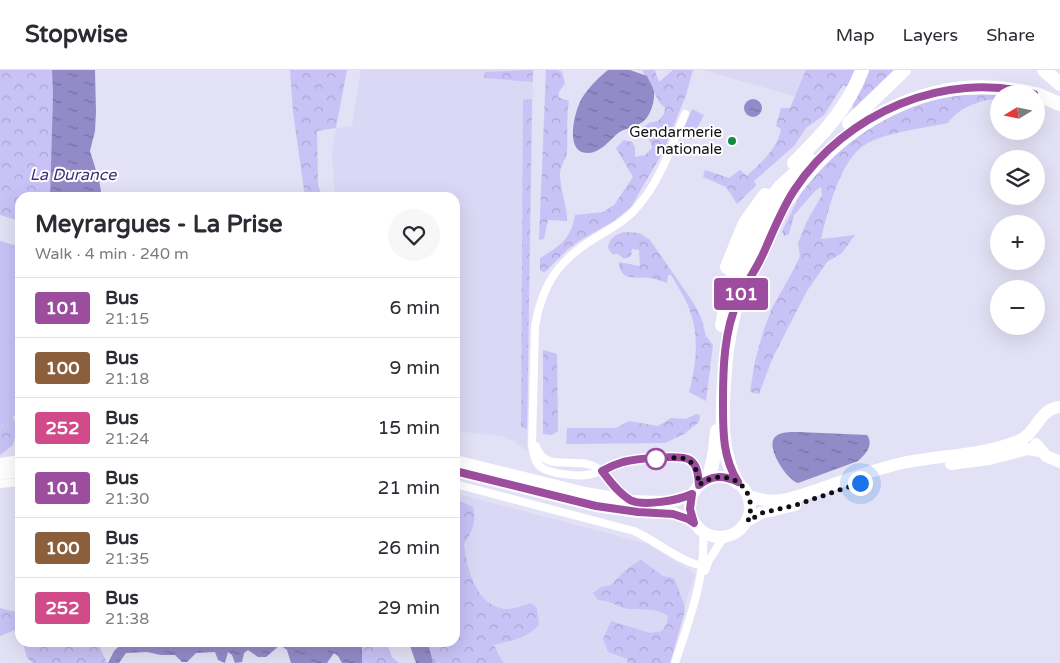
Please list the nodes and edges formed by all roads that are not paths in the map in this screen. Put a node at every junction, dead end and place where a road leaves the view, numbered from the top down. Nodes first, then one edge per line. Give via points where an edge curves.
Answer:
1 (862, 70) edge
2 (904, 70) edge
3 (1044, 70) edge
4 (1060, 84) edge
5 (1001, 85) edge
6 (1045, 98) edge
7 (1060, 104) edge
8 (685, 114) dead end
9 (732, 302) junction
10 (722, 324) junction
11 (1060, 407) edge
12 (1035, 426) junction
13 (533, 427) junction
14 (1040, 451) junction
15 (15, 462) edge
16 (460, 462) edge
17 (1060, 462) edge
18 (0, 464) edge
19 (15, 471) edge
20 (602, 471) junction
21 (460, 472) edge
22 (0, 474) edge
23 (15, 482) edge
24 (738, 482) junction
25 (0, 484) edge
26 (460, 485) edge
27 (700, 486) junction
28 (749, 496) junction
29 (631, 501) junction
30 (748, 521) junction
31 (699, 528) junction
32 (724, 537) junction
33 (702, 566) junction
34 (698, 589) junction
35 (675, 663) edge

1 - 10 highway via 852,94 833,122 776,182 745,223 724,281
2 - 9 highway via 811,158 787,186 774,204
3 - 4 highway
5 - 9 highway via 974,83 927,89 862,121 820,158 794,190 762,255
6 - 7 highway
8 - 13 street via 657,178 637,208 616,226 581,246 557,268 544,288 535,326
9 - 10 highway
9 - 24 highway via 723,393 726,459
10 - 27 highway via 715,451
11 - 12 main road via 1043,414
12 - 14 main road via 1034,435
12 - 28 main road via 1025,438 1008,444 900,464 792,498 764,501
13 - 20 street via 541,458 553,463 593,465
13 - 20 street via 533,452 542,468 585,476
14 - 17 main road
14 - 30 main road via 1028,450 902,472 762,513
15 - 18 main road
16 - 29 main road
19 - 22 main road
20 - 27 street via 630,461 686,459 698,471
20 - 29 street
21 - 31 main road via 596,506 673,514 688,519
23 - 25 street
24 - 27 main road via 719,476
24 - 28 main road
26 - 33 street via 634,531 683,560
27 - 29 main road via 673,501
27 - 31 main road via 690,509
28 - 30 main road
30 - 32 main road via 742,529
31 - 32 main road via 713,537
31 - 33 street via 704,549
32 - 34 street via 709,560
33 - 34 street
34 - 35 street

